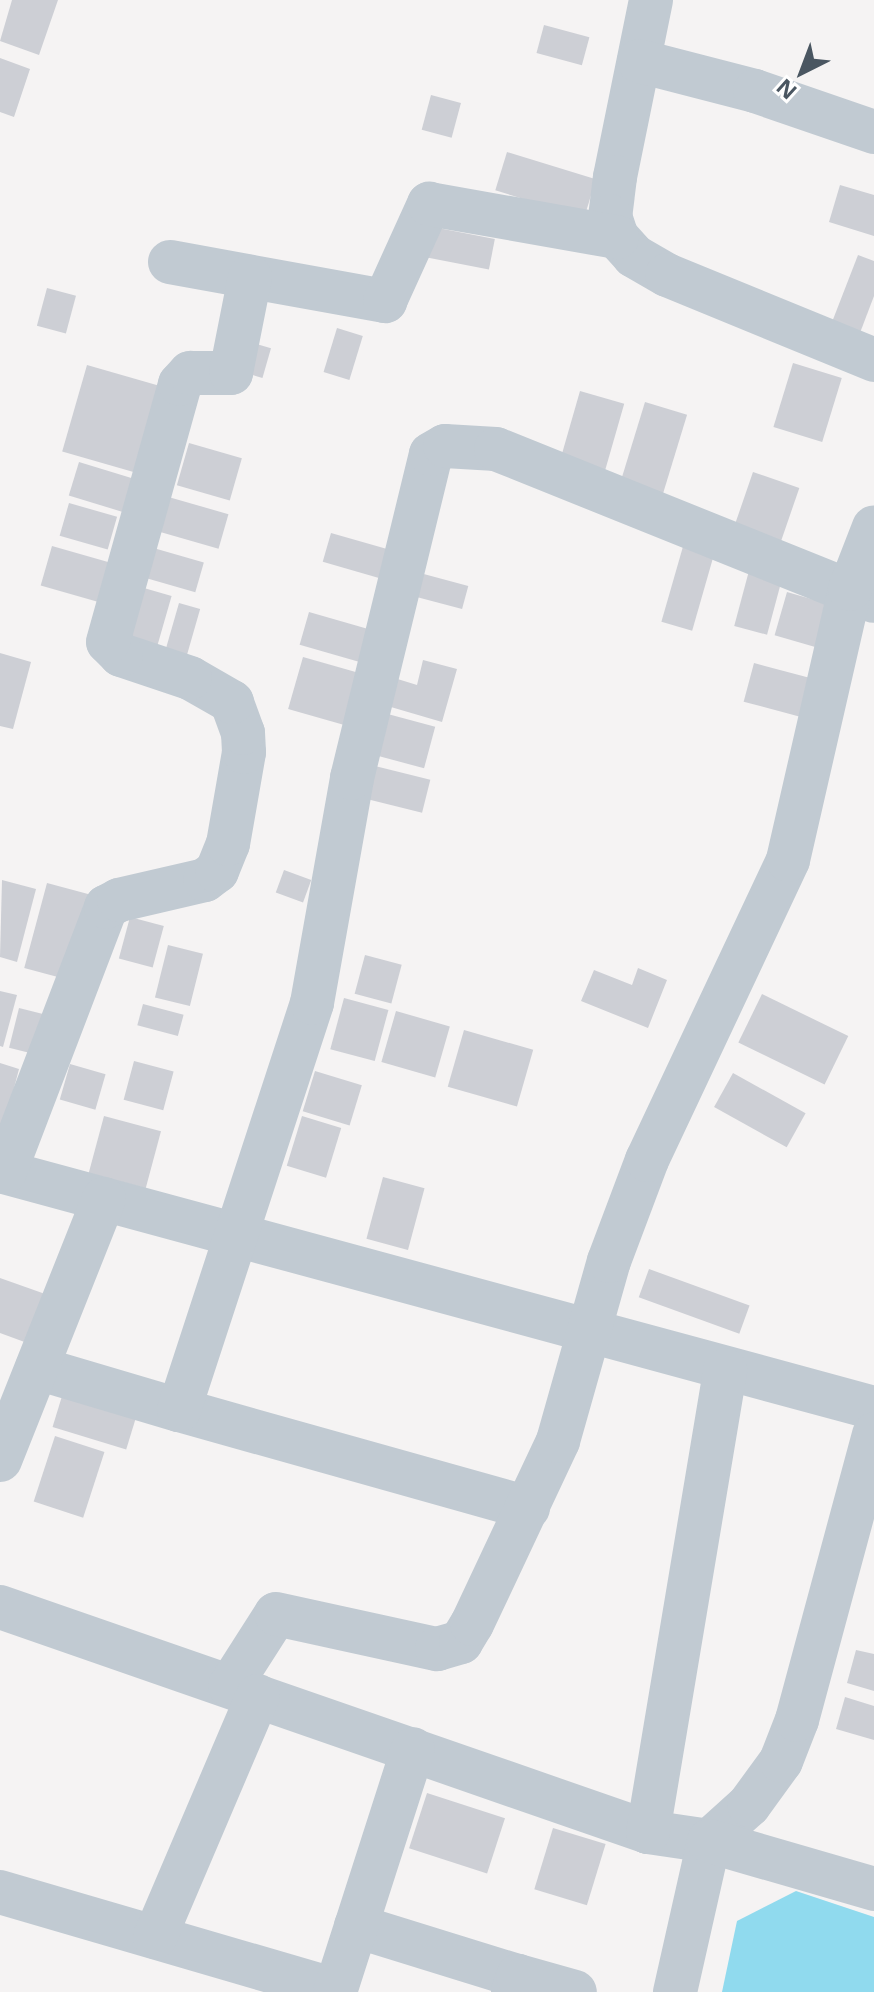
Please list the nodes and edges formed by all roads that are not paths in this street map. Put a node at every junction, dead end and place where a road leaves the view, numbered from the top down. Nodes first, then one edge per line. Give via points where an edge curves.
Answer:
1 (651, 0) edge
2 (639, 61) junction
3 (874, 132) edge
4 (617, 237) junction
5 (170, 262) dead end
6 (250, 277) junction
7 (874, 360) edge
8 (874, 527) edge
9 (862, 595) edge
10 (2, 1172) edge
11 (104, 1199) junction
12 (239, 1236) junction
13 (591, 1335) junction
14 (37, 1368) junction
15 (725, 1370) junction
16 (874, 1408) edge
17 (179, 1410) junction
18 (874, 1434) edge
19 (0, 1460) edge
20 (528, 1508) junction
21 (0, 1607) edge
22 (244, 1691) junction
23 (413, 1749) junction
24 (648, 1832) junction
25 (709, 1841) junction
26 (874, 1889) edge
27 (0, 1892) edge
28 (356, 1926) junction
29 (155, 1937) junction
30 (515, 1984) edge
31 (335, 1991) edge
32 (575, 1992) edge
33 (675, 1992) edge

1 - 2 street
2 - 3 street via 755,91
2 - 4 street via 610,216
4 - 6 street via 429,204 385,301
4 - 7 street via 634,256 667,275
5 - 6 street
6 - 10 street via 231,373 190,373 180,384 108,642 121,655 190,678 232,702 244,752 228,844 217,871 205,880 106,907
8 - 9 street
9 - 12 street via 496,449 445,446 431,454 352,778 312,1003
9 - 13 street via 798,832 767,912 647,1160 619,1229
10 - 11 street
11 - 12 street
11 - 14 street
12 - 13 street
12 - 17 street
13 - 15 street
13 - 20 street via 570,1408
14 - 17 street
14 - 19 street
15 - 16 street
15 - 24 street
17 - 20 street
18 - 25 street via 797,1720 781,1761 749,1805
20 - 22 street via 472,1624 451,1649 276,1614
21 - 22 street
22 - 23 street
22 - 29 street
23 - 24 street
23 - 28 street
24 - 25 street
25 - 26 street
25 - 33 street
27 - 29 street
28 - 30 street
28 - 31 street
29 - 31 street
30 - 32 street

